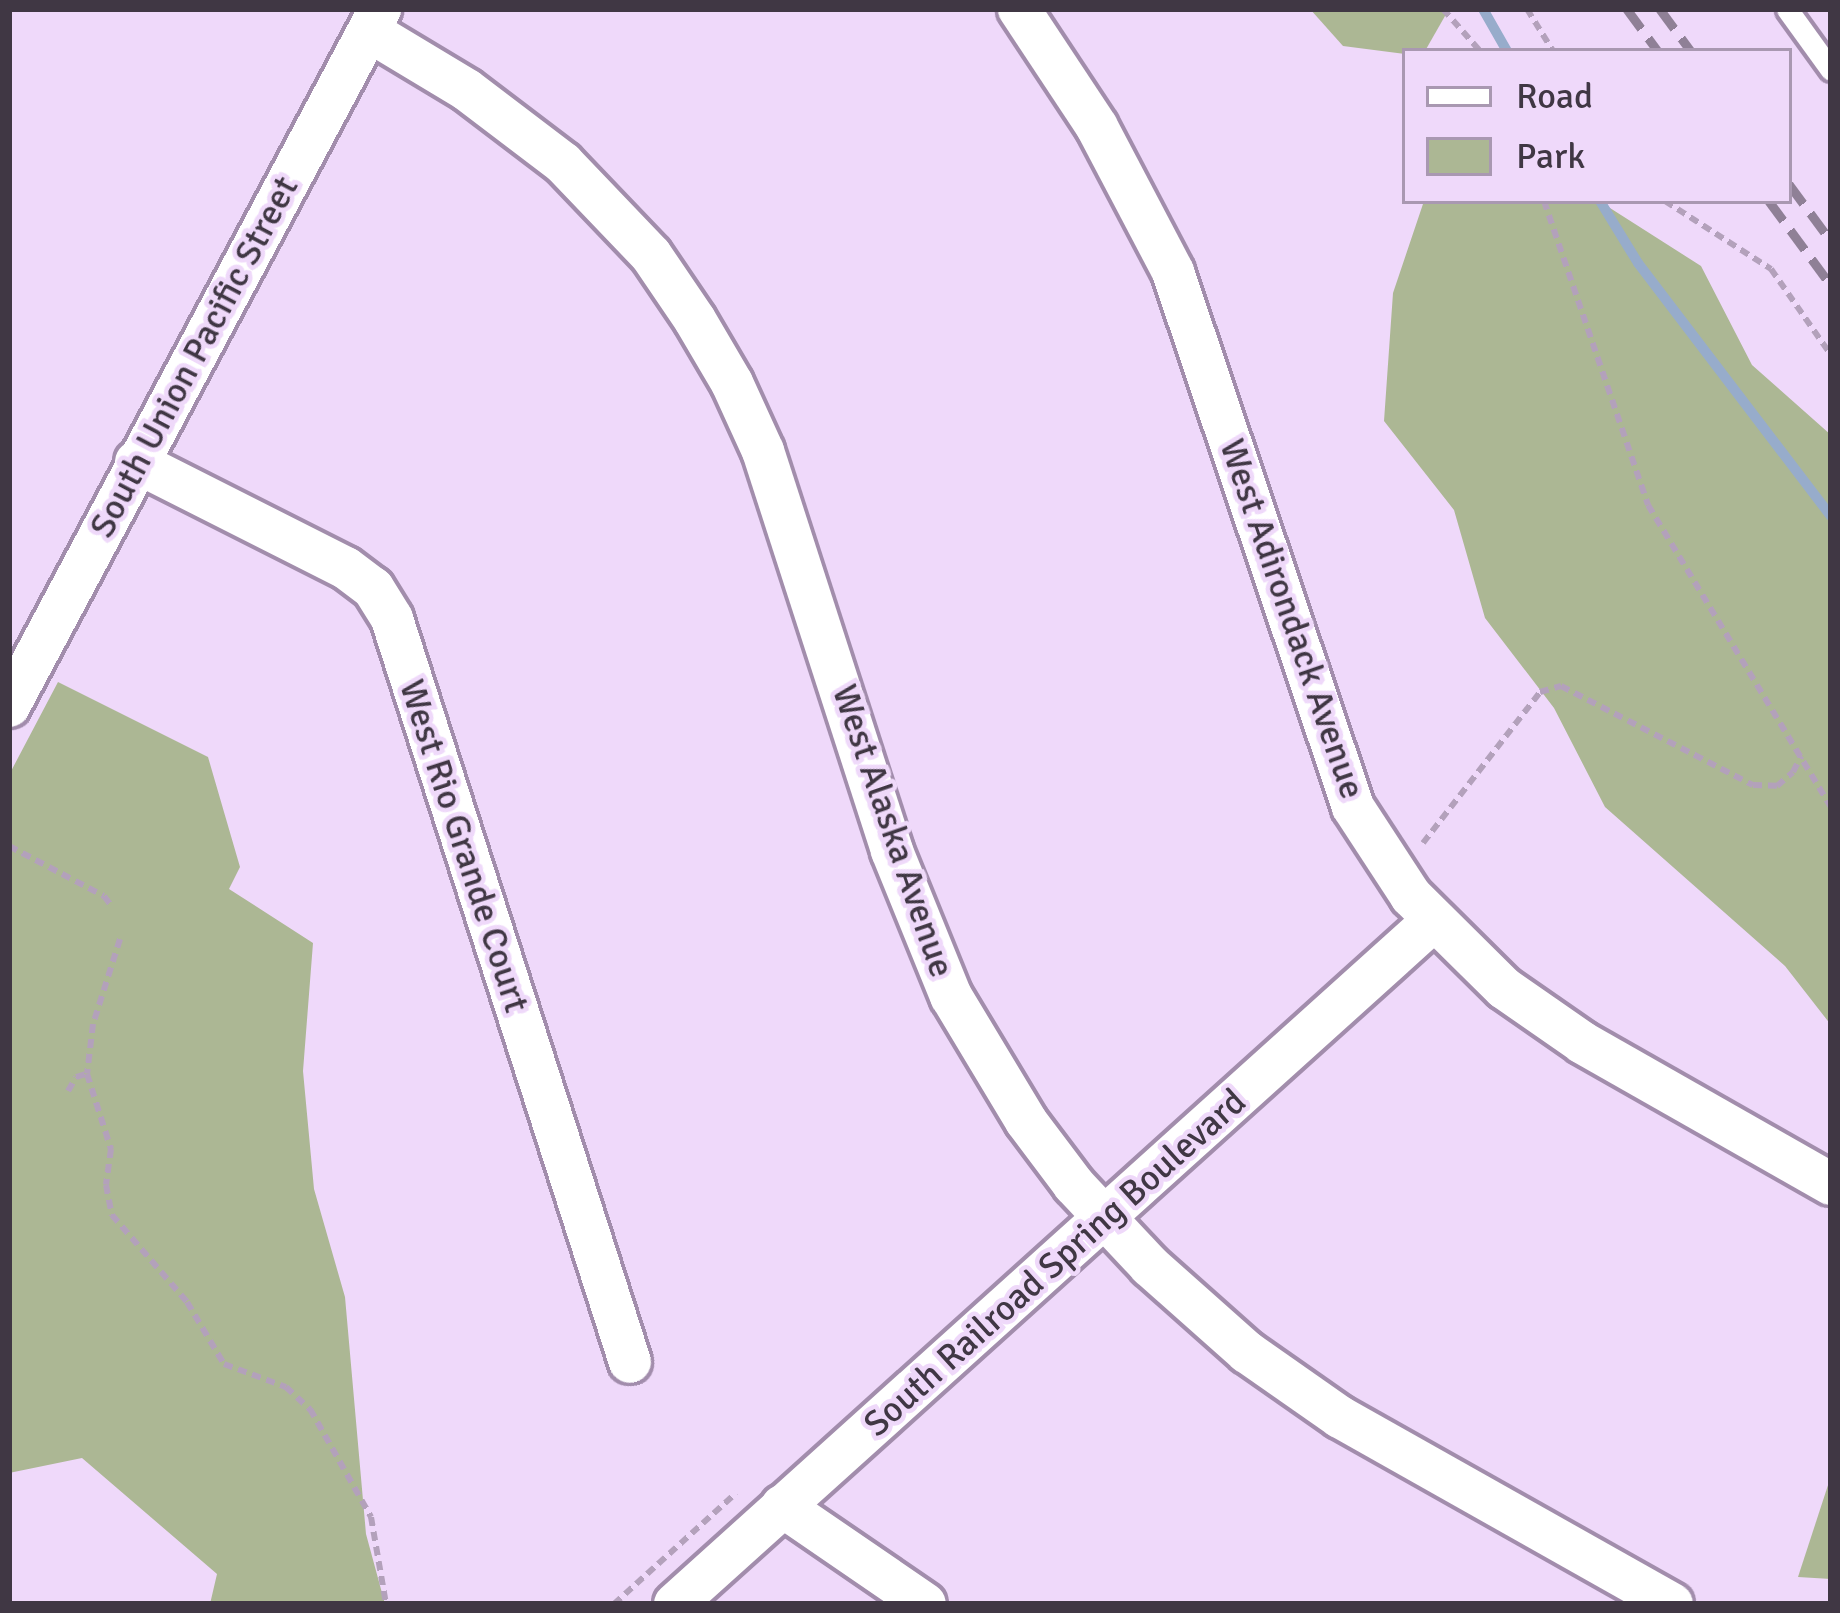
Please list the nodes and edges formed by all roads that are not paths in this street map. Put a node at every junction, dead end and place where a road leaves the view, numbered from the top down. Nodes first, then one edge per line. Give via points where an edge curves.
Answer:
1 (1019, 9) edge
2 (1787, 9) edge
3 (374, 20) edge
4 (1831, 70) edge
5 (136, 462) junction
6 (9, 706) edge
7 (1432, 921) junction
8 (1831, 1184) edge
9 (1105, 1219) junction
10 (630, 1362) dead end
11 (782, 1507) junction
12 (675, 1604) edge
13 (925, 1604) edge
14 (1672, 1604) edge

1 - 7 street, West Adirondack Avenue via 1097,127 1174,272 1353,807
2 - 4 lane
3 - 5 street, South Union Pacific Street
3 - 9 street, West Alaska Avenue via 563,163 650,255 695,320 763,452 892,851 951,996 1026,1121
5 - 6 street, South Union Pacific Street
5 - 10 street, West Rio Grande Court via 346,568 373,588 392,620
7 - 8 street, West Adirondack Avenue via 1504,988 1583,1043
7 - 9 street, South Railroad Spring Boulevard
9 - 11 street, South Railroad Spring Boulevard
9 - 14 street, West Alaska Avenue via 1247,1352 1340,1417
11 - 12 street, South Railroad Spring Boulevard
11 - 13 street

